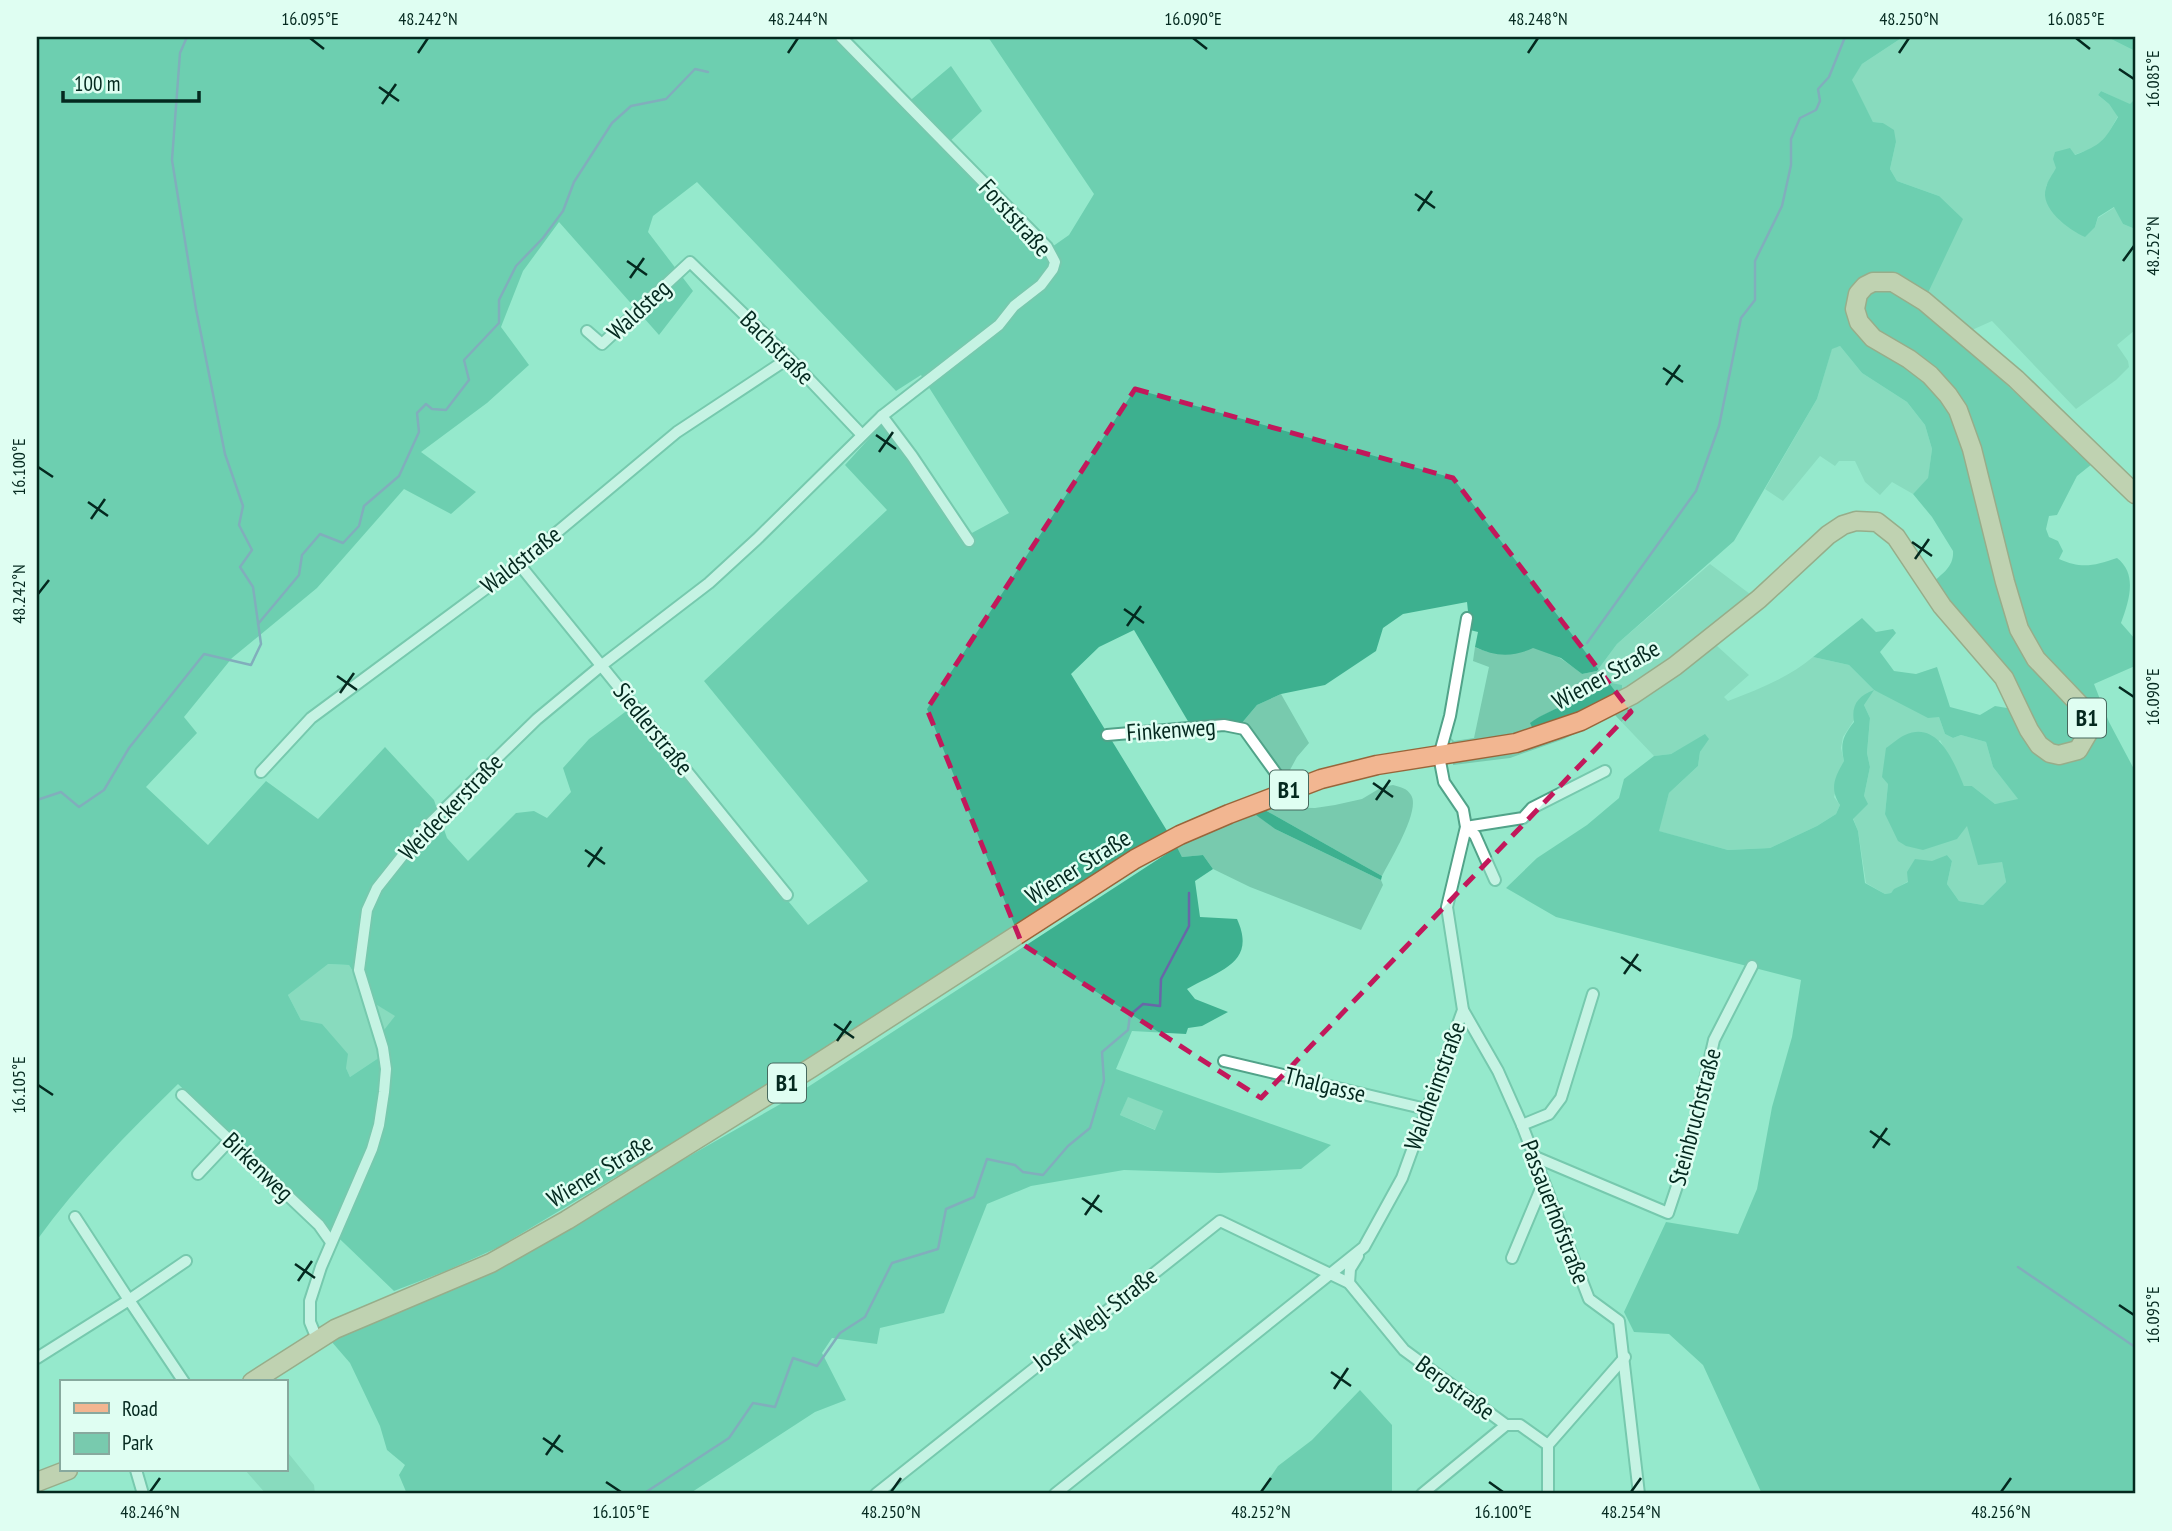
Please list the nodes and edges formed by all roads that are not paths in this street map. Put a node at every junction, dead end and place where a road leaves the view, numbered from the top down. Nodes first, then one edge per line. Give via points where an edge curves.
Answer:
1 (841, 37) edge
2 (690, 262) joint
3 (587, 331) dead end
4 (789, 358) junction
5 (882, 416) junction
6 (862, 435) junction
7 (2135, 494) edge
8 (968, 541) dead end
9 (519, 564) junction
10 (1466, 618) dead end
11 (602, 665) junction
12 (1107, 735) dead end
13 (1439, 756) junction
14 (1605, 771) dead end
15 (261, 772) dead end
16 (1288, 790) junction
17 (1466, 827) junction
18 (1495, 880) dead end
19 (787, 895) dead end
20 (1752, 966) dead end
21 (1593, 994) dead end
22 (1463, 1010) junction
23 (1224, 1060) dead end
24 (182, 1094) dead end
25 (1426, 1109) junction
26 (1522, 1125) junction
27 (230, 1140) junction
28 (1532, 1156) junction
29 (198, 1174) dead end
30 (1545, 1189) junction
31 (75, 1217) dead end
32 (331, 1242) junction
33 (1364, 1247) junction
34 (1512, 1258) dead end
35 (187, 1261) dead end
36 (1329, 1274) junction
37 (1349, 1283) junction
38 (129, 1300) junction
39 (317, 1339) junction
40 (1625, 1357) junction
41 (37, 1358) edge
42 (183, 1380) edge
43 (255, 1380) edge
44 (1506, 1424) junction
45 (1548, 1445) junction
46 (63, 1472) edge
47 (137, 1472) edge
48 (37, 1482) edge
49 (143, 1494) edge
50 (876, 1494) edge
51 (1055, 1494) edge
52 (1422, 1494) edge
53 (1548, 1494) edge
54 (1639, 1494) edge

1 - 5 street, Forststraße via 1047,247 1055,262 1041,285 982,341
2 - 3 street, Waldsteg via 601,344
2 - 4 street, Bachstraße
4 - 6 street, Bachstraße
4 - 9 street, Waldstraße via 677,432
5 - 6 street, Weideckerstraße
5 - 8 street
6 - 11 street, Weideckerstraße via 709,583
7 - 13 main road, Wiener Straße / B1 via 2016,379 1924,301 1893,282 1873,282 1858,295 1855,309 1859,322 1873,338 1930,375 1958,410 2016,622 2036,659 2084,712 2089,730 2081,748 2059,755 2037,743 2004,678 1942,606 1900,542 1883,526 1866,520 1847,523 1828,535 1707,642 1616,704 1534,739
9 - 11 street, Siedlerstraße
9 - 15 street, Waldstraße via 311,718
10 - 13 street
11 - 19 street, Siedlerstraße
11 - 32 street, Weideckerstraße via 537,719 423,830 370,901 359,970 383,1048 384,1093 372,1149
12 - 16 street, Finkenweg via 1224,725 1244,729
13 - 16 main road, Wiener Straße / B1 via 1377,765
13 - 17 street via 1444,782 1463,810
14 - 17 street via 1532,808 1522,818
16 - 39 main road, Wiener Straße / B1 via 1135,859 811,1068 512,1252
17 - 18 street via 1475,835
17 - 22 street, Waldheimstraße via 1447,907
20 - 28 street, Steinbruchstraße via 1714,1040 1689,1150 1668,1213
21 - 26 street via 1561,1098 1549,1114
22 - 25 street, Waldheimstraße
22 - 26 street, Passauerhofstraße
23 - 25 street, Thalgasse
24 - 27 street, Birkenweg
25 - 33 street, Waldheimstraße via 1402,1178
26 - 28 street, Passauerhofstraße
27 - 29 street
27 - 32 street, Birkenweg
28 - 30 street, Passauerhofstraße
30 - 34 street via 1540,1191
30 - 40 street, Passauerhofstraße via 1589,1299 1619,1321
31 - 38 street
32 - 39 street, Weideckerstraße via 310,1301 310,1322
33 - 36 street, Waldheimstraße
33 - 37 street, Waldheimstraße via 1350,1269
35 - 38 street
36 - 37 street, Bergstraße
36 - 50 street, Josef-Wegl-Straße via 1220,1221
36 - 51 street, Waldheimstraße
37 - 44 street, Bergstraße via 1404,1350
38 - 41 street
38 - 42 street
39 - 43 main road, Wiener Straße / B1
40 - 45 street
40 - 54 street, Passauerhofstraße
44 - 45 street via 1520,1424
44 - 52 street, Bergstraße
45 - 53 street
46 - 48 main road
47 - 49 street

